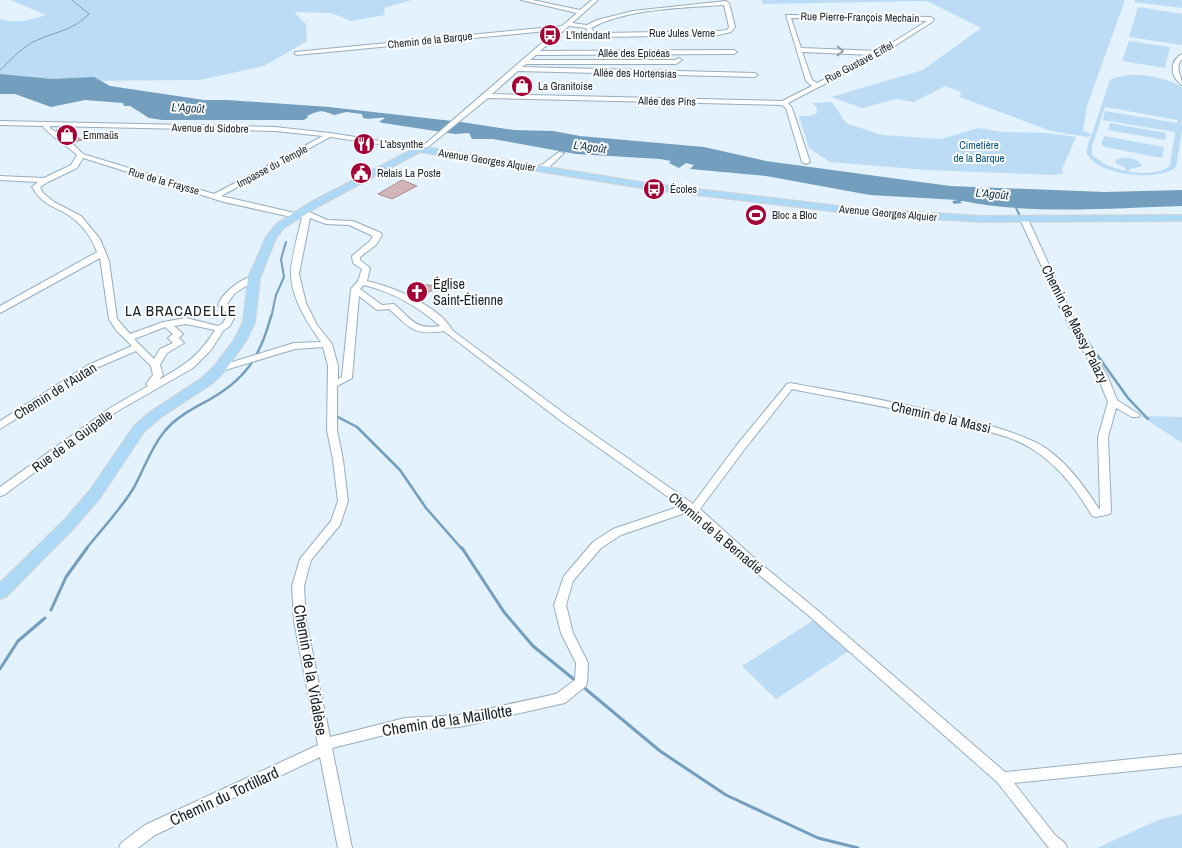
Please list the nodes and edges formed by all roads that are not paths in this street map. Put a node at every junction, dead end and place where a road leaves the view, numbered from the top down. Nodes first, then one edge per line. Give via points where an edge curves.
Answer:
1 (524, 0) edge
2 (595, 0) edge
3 (581, 12) junction
4 (931, 19) joint
5 (565, 26) junction
6 (588, 27) junction
7 (800, 50) junction
8 (297, 52) dead end
9 (734, 52) dead end
10 (534, 53) junction
11 (880, 53) junction
12 (1182, 56) edge
13 (679, 60) dead end
14 (524, 62) junction
15 (516, 70) junction
16 (755, 75) dead end
17 (1182, 83) edge
18 (815, 85) junction
19 (486, 96) junction
20 (783, 104) junction
21 (0, 123) edge
22 (46, 125) junction
23 (330, 135) junction
24 (419, 149) junction
25 (561, 153) dead end
26 (81, 155) junction
27 (806, 162) dead end
28 (542, 169) junction
29 (0, 178) edge
30 (46, 180) junction
31 (215, 196) junction
32 (302, 214) junction
33 (1182, 218) edge
34 (1024, 219) junction
35 (102, 253) junction
36 (254, 278) junction
37 (359, 285) junction
38 (409, 300) junction
39 (391, 306) junction
40 (0, 310) edge
41 (166, 324) junction
42 (447, 328) junction
43 (220, 329) junction
44 (128, 338) junction
45 (326, 344) junction
46 (138, 347) junction
47 (156, 365) junction
48 (219, 369) junction
49 (333, 384) junction
50 (145, 391) junction
51 (1113, 402) junction
52 (1135, 415) dead end
53 (0, 426) edge
54 (0, 492) edge
55 (692, 509) junction
56 (0, 593) edge
57 (324, 746) junction
58 (1182, 760) edge
59 (1002, 778) junction
60 (1055, 844) edge
61 (126, 848) edge
62 (344, 848) edge

1 - 3 street
2 - 3 street
3 - 5 street
4 - 7 street, Rue Pierre-François Mechain via 788,16
4 - 11 street, Rue Gustave Eiffel
5 - 6 street, Rue Jules Verne
5 - 8 street, Chemin de la Barque
5 - 10 street
6 - 6 street, Rue Jules Verne via 620,15 726,2 732,27 718,33 603,34 594,34
7 -> 11 street
7 - 18 street via 809,81
9 - 10 street, Allée des Epicéas
10 - 14 street
11 - 18 street, Rue Gustave Eiffel
12 - 17 street via 1174,69
13 - 14 street
14 - 15 street
15 - 16 street, Allée des Hortensias
15 - 19 street
18 - 20 street, Rue Gustave Eiffel
19 - 20 street, Allée des Pins
19 - 24 street
20 - 27 street via 789,108
21 - 22 street, Avenue du Sidobre
22 - 23 street, Avenue du Sidobre via 275,129
22 - 26 street, Rue de la Fraysse
23 - 24 street, Avenue du Sidobre
23 - 31 street, Impasse du Temple
24 - 28 main road, Avenue Georges Alquier
24 - 32 main road
25 - 28 street
26 - 30 street via 74,166
26 - 31 street, Rue de la Fraysse
28 - 34 main road, Avenue Georges Alquier via 802,206 946,218
29 - 30 street
30 - 35 street via 36,188 40,194 50,204 78,218 96,239
31 - 32 street, Rue de la Fraysse
32 - 36 main road via 280,226 271,237
32 - 37 street, Rue de la Fraysse via 326,222 350,223 378,235 356,256 356,261 366,268
32 - 45 street, Chemin de la Vidalèse via 306,217 295,274 302,303
33 - 34 main road, Avenue Georges Alquier
34 - 51 street, Chemin de Massy Palazy via 1074,328 1102,375
35 - 40 street
35 - 44 street via 113,319
36 - 43 street, Rue de la Guipalle via 232,290 223,300 222,305 232,314
36 - 48 main road via 249,322 240,341
37 - 38 street, Chemin de la Bernadié via 380,285
37 - 39 street via 380,308
37 - 49 street via 347,378
38 - 39 street
38 - 42 street, Chemin de la Bernadié
39 - 42 street via 412,328 425,332
41 - 43 street via 186,321
41 - 44 street
41 - 47 street via 179,334 174,338 179,343 163,351
42 - 55 street, Chemin de la Bernadié via 565,419
43 - 50 street, Rue de la Guipalle via 208,348 190,366
44 - 46 street
45 - 48 street via 294,346
45 - 49 street, Chemin de la Vidalèse via 333,366
46 - 47 street
46 - 53 street, Chemin de l'Autan via 91,367
47 - 50 street via 158,375
48 - 56 main road via 139,429 95,494
49 - 57 street, Chemin de la Vidalèse via 332,430 343,501 336,522 306,559 298,586 300,621
50 - 54 street, Rue de la Guipalle via 113,410
51 - 52 street
51 - 55 street, Chemin de la Massi via 1103,437 1106,511 1096,513 1082,490 1061,467 1034,446 1006,432 932,413 790,386
55 - 57 street, Chemin de la Maillotte via 617,532 597,545 568,579 560,605 567,633 582,663 581,682 560,698 459,721 405,724
55 - 59 street, Chemin de la Bernadié
57 - 61 street, Chemin du Tortillard via 150,830
57 - 62 street, Chemin de la Vidalèse
58 - 59 street
59 - 60 street, Chemin de la Bernadié

